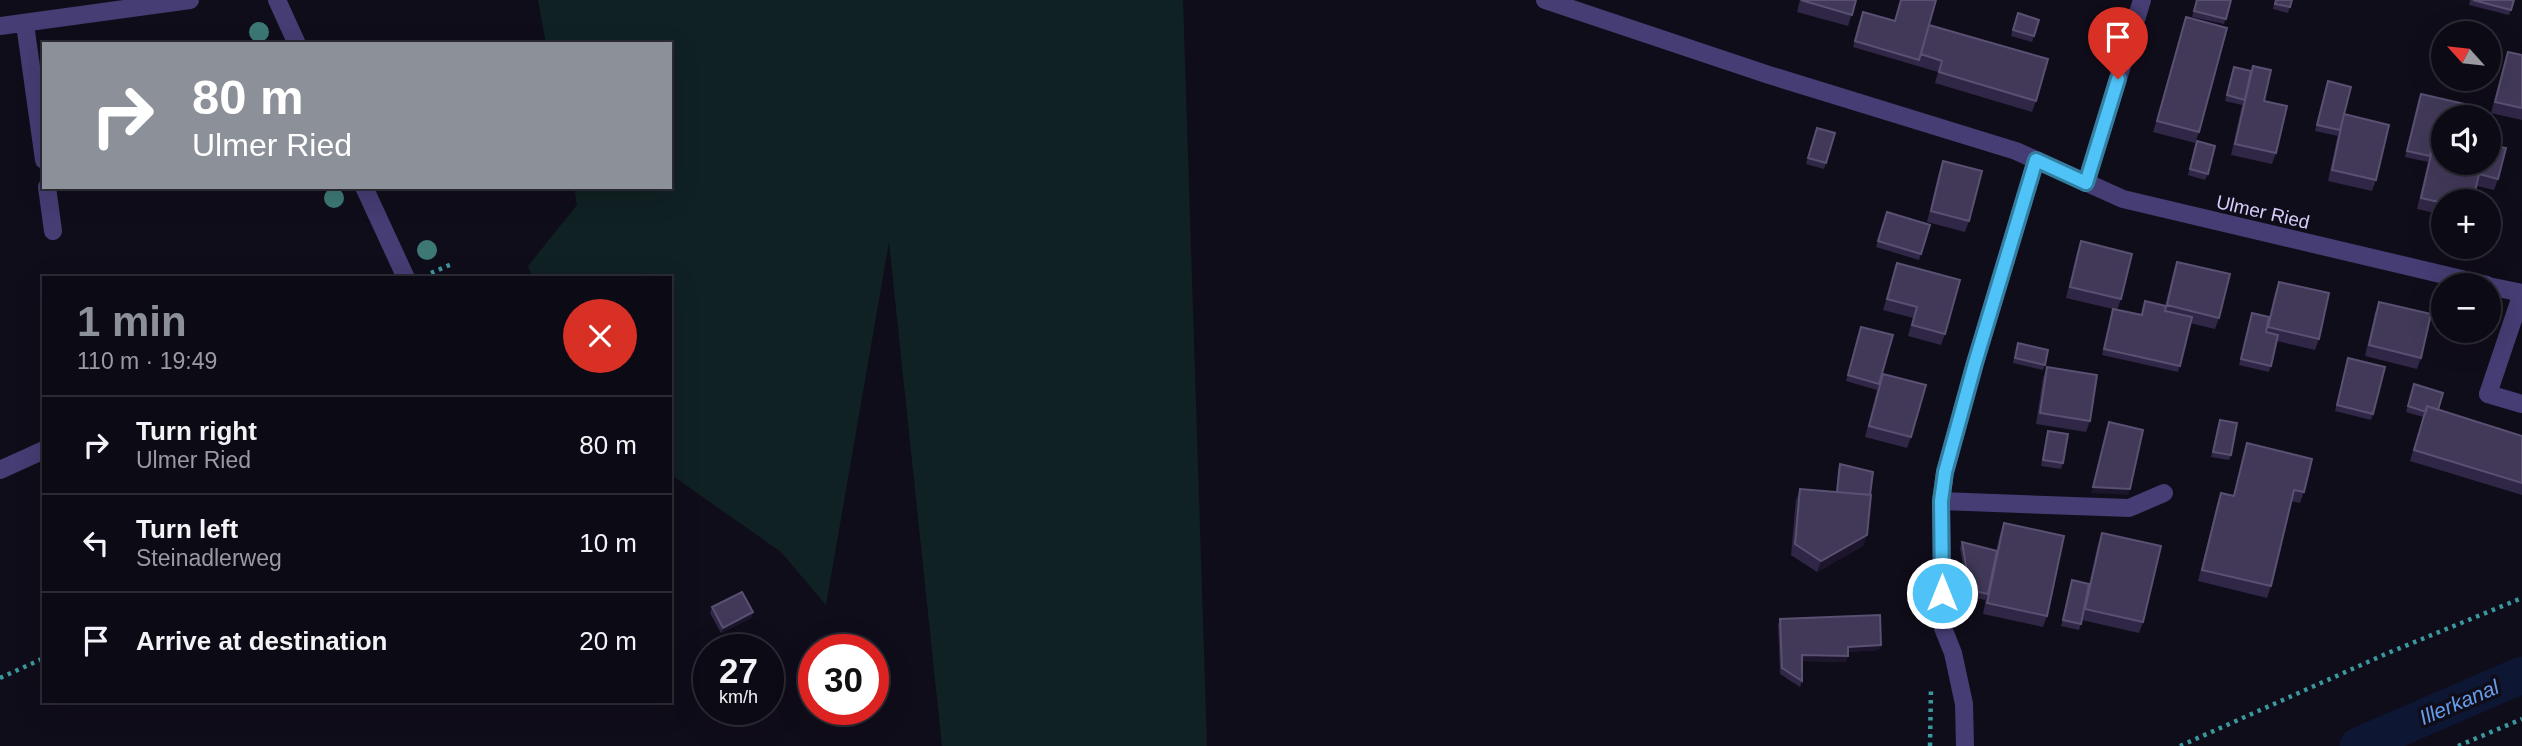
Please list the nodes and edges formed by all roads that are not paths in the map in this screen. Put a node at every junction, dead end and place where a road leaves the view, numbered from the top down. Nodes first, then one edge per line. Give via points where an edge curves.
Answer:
1 (190, 0) edge
2 (277, 0) edge
3 (1545, 0) edge
4 (2142, 0) edge
5 (25, 24) junction
6 (0, 26) edge
7 (296, 42) edge
8 (42, 146) edge
9 (2036, 160) junction
10 (2086, 183) junction
11 (47, 189) edge
12 (365, 189) edge
13 (53, 231) dead end
14 (2437, 273) edge
15 (405, 276) edge
16 (2501, 288) edge
17 (2522, 293) edge
18 (2522, 404) edge
19 (42, 451) edge
20 (0, 470) edge
21 (2164, 493) dead end
22 (1941, 501) junction
23 (1965, 746) edge

1 - 5 street
2 - 7 street
3 - 9 street, Ulmer Ried
4 - 10 street
5 - 6 street
5 - 8 street
9 - 10 street, Ulmer Ried
9 - 22 street via 1975,363
10 - 14 street, Ulmer Ried via 2149,206
11 - 13 street
12 - 15 street
16 - 17 street, Ulmer Ried
17 - 18 street, Ulmer Ried via 2488,394
19 - 20 street
21 - 22 street via 2129,508
22 - 23 street via 1943,628 1964,704

